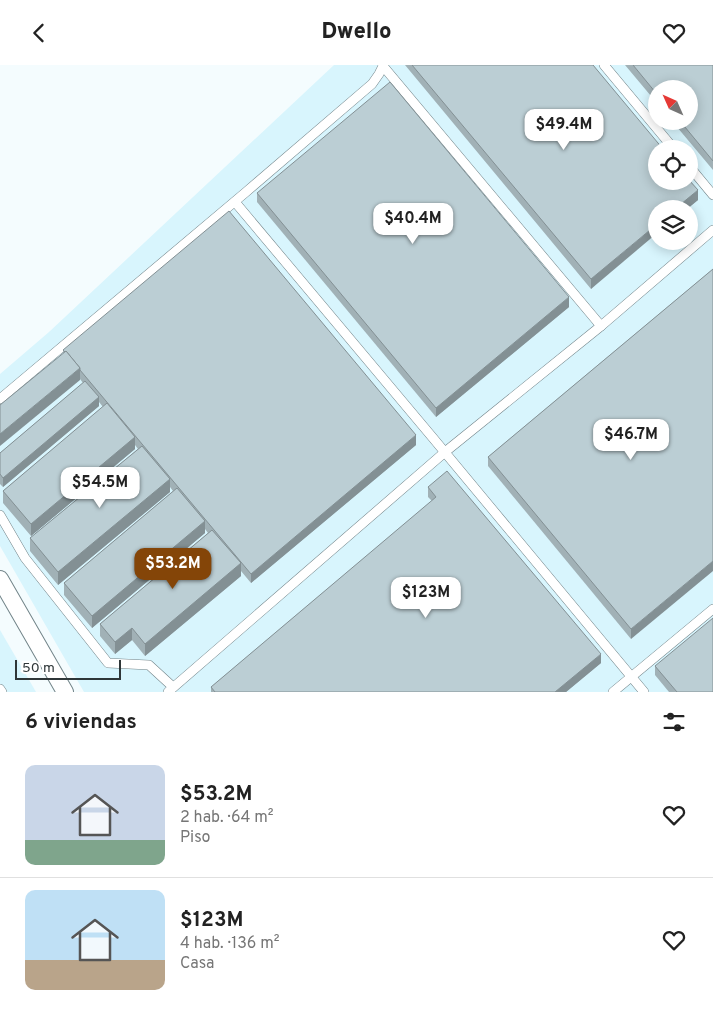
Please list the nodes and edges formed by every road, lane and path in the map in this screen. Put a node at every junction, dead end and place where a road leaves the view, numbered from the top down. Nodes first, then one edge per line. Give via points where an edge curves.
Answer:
1 (604, 65) edge
2 (383, 66) edge
3 (666, 140) edge
4 (698, 177) edge
5 (713, 195) edge
6 (234, 201) junction
7 (713, 230) edge
8 (601, 326) junction
9 (0, 399) edge
10 (445, 452) junction
11 (0, 515) edge
12 (0, 579) edge
13 (713, 609) edge
14 (631, 677) junction
15 (170, 689) edge
16 (65, 692) edge
17 (613, 692) edge
18 (644, 692) edge

1 - 3 lane
2 - 6 lane via 372,84
2 - 8 lane
4 - 5 lane
6 - 9 lane
6 - 10 lane
7 - 8 lane
8 - 10 lane
10 - 14 lane
10 - 15 lane
11 - 15 lane via 25,558 108,663 149,665
12 - 16 street
13 - 14 lane
14 - 17 lane
14 - 18 lane

